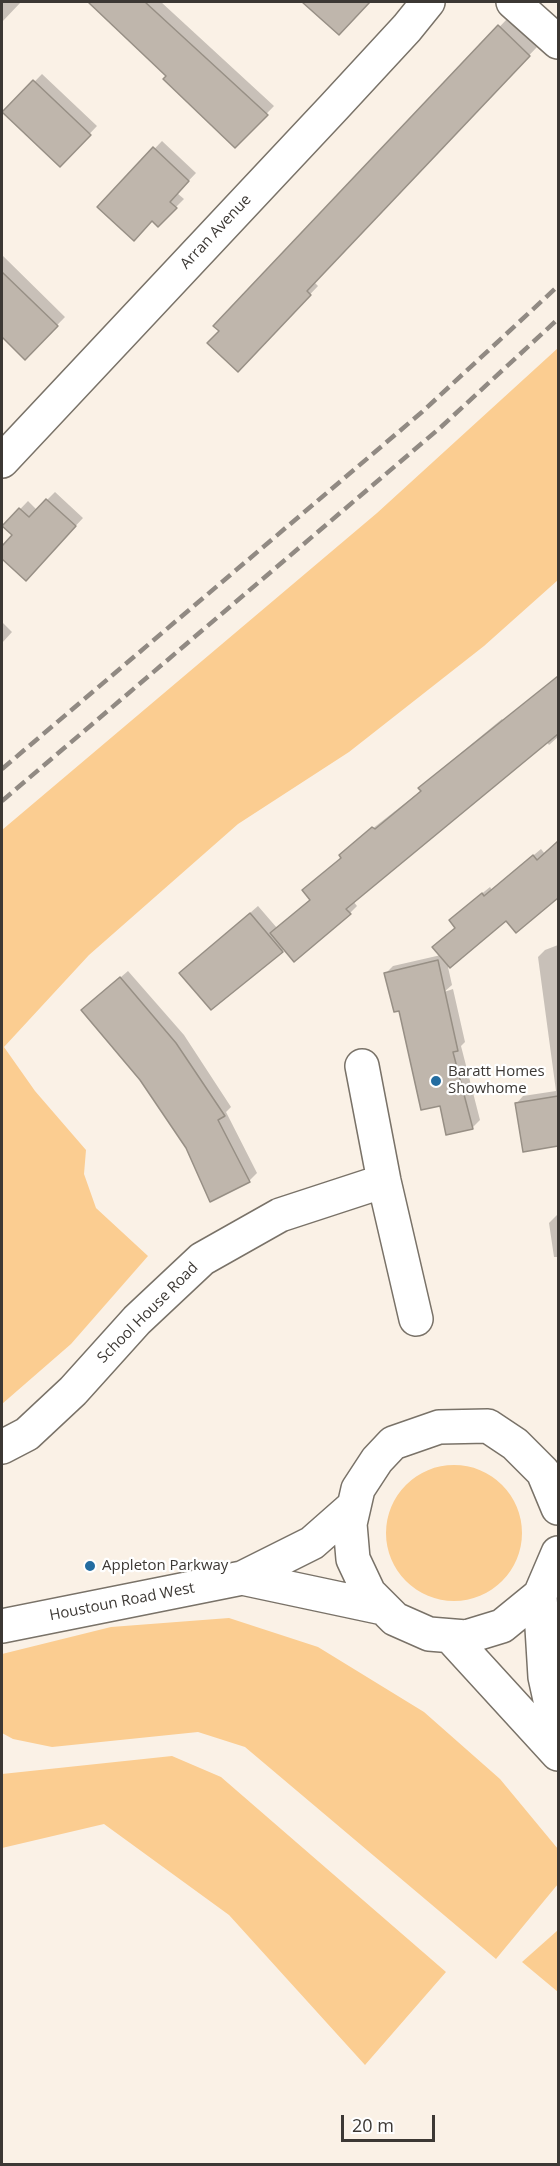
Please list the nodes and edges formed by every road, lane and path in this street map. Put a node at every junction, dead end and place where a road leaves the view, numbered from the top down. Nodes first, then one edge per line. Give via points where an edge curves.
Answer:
1 (428, 2) edge
2 (513, 2) edge
3 (558, 42) edge
4 (2, 461) edge
5 (362, 1066) dead end
6 (384, 1182) junction
7 (416, 1320) dead end
8 (2, 1447) edge
9 (551, 1472) edge
10 (354, 1506) junction
11 (558, 1508) edge
12 (558, 1553) edge
13 (242, 1578) junction
14 (540, 1595) junction
15 (383, 1608) junction
16 (2, 1626) edge
17 (450, 1636) junction
18 (558, 1736) edge
19 (558, 1754) edge

1 - 4 street, Arran Avenue
2 - 3 street
5 - 6 street
6 - 7 street
6 - 8 street, School House Road via 280,1215 202,1259 137,1320 73,1391 27,1434
9 - 10 street via 488,1426 439,1427 393,1443 358,1489
9 - 11 street
10 - 13 street, Houstoun Road West via 312,1543
10 - 15 street via 350,1524 353,1559 369,1593
12 - 14 street
13 - 15 street, Houstoun Road West
13 - 16 street, Houstoun Road West
14 - 17 street via 502,1626 466,1637
14 - 18 street via 545,1677
15 - 17 street via 395,1619 429,1634
17 - 19 street

